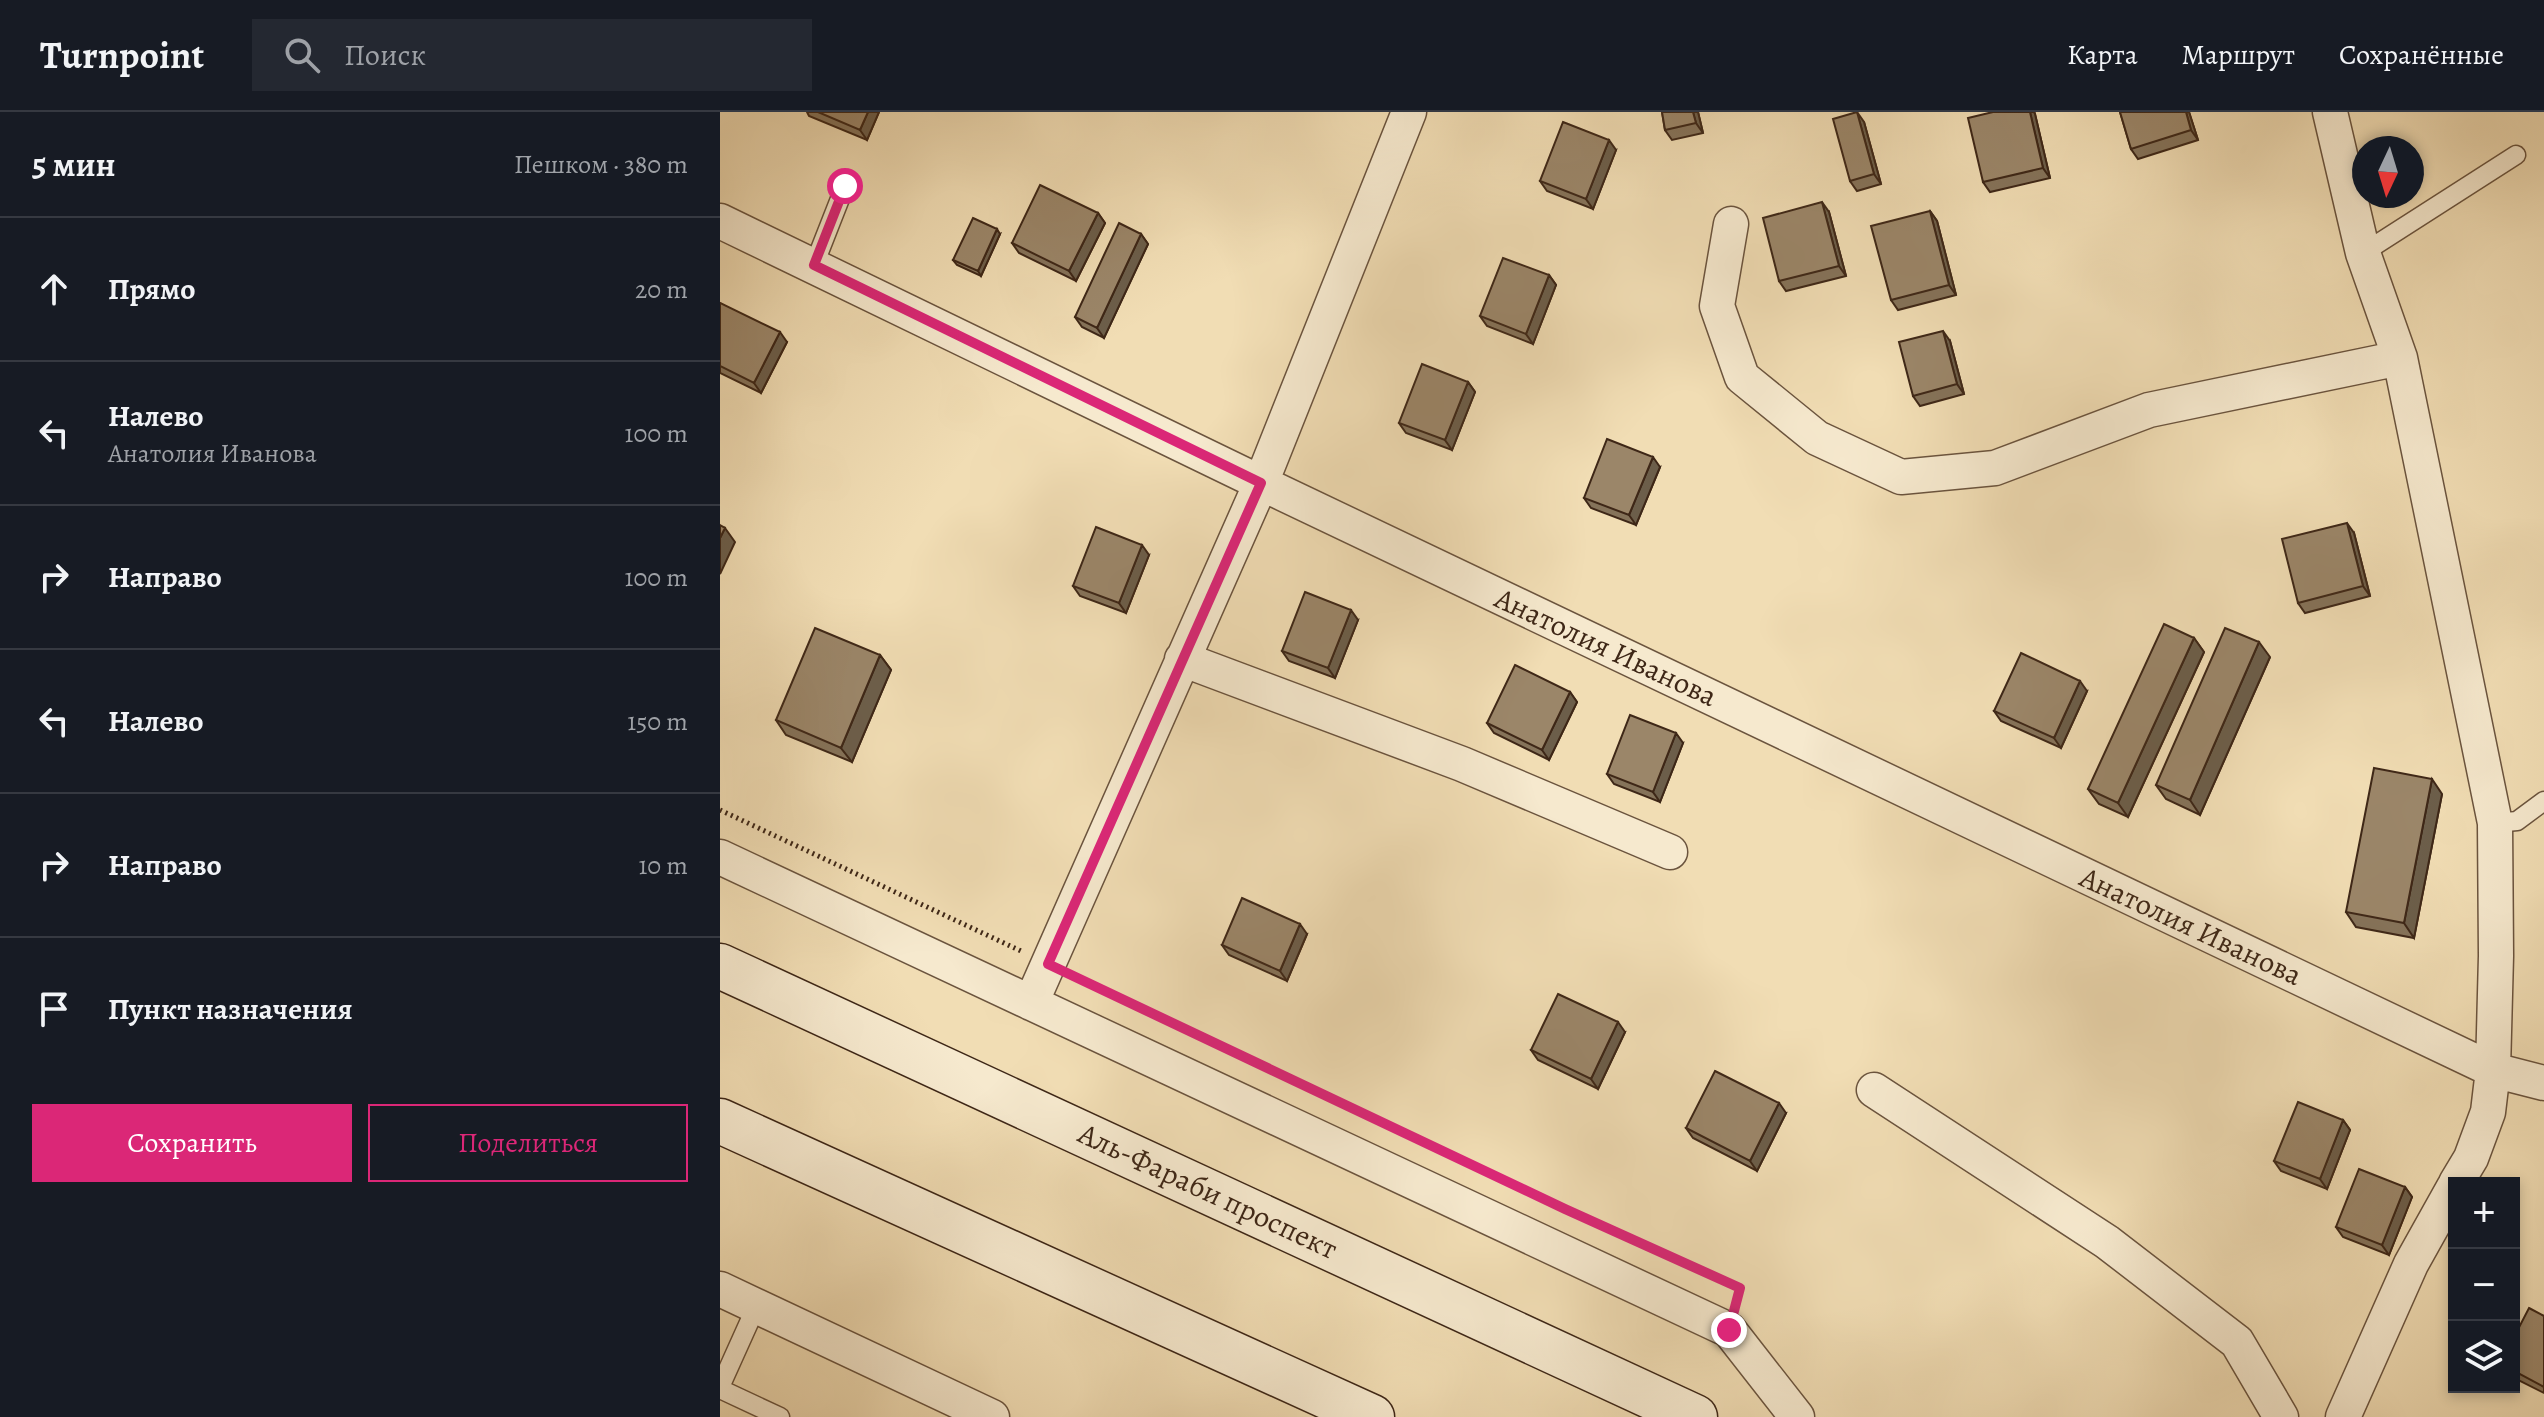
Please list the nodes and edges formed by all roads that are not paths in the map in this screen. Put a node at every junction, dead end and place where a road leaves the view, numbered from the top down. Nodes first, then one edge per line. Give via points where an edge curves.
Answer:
1 (1409, 112) edge
2 (2330, 112) edge
3 (2516, 155) dead end
4 (845, 186) dead end
5 (720, 221) edge
6 (1731, 224) dead end
7 (2363, 253) junction
8 (814, 265) junction
9 (2400, 358) junction
10 (1261, 483) junction
11 (1182, 659) junction
12 (2544, 801) edge
13 (2495, 823) junction
14 (1670, 852) dead end
15 (720, 857) edge
16 (720, 966) edge
17 (1031, 1003) junction
18 (2493, 1070) junction
19 (2544, 1083) edge
20 (1874, 1090) dead end
21 (720, 1121) edge
22 (2460, 1177) edge
23 (2448, 1198) edge
24 (720, 1289) edge
25 (756, 1307) junction
26 (720, 1388) edge
27 (780, 1417) edge
28 (992, 1417) edge
29 (1372, 1417) edge
30 (1695, 1417) edge
31 (1797, 1417) edge
32 (2281, 1417) edge
33 (2343, 1417) edge

1 - 10 street
2 - 7 street
3 - 7 lane
4 - 8 lane
5 - 8 street, Анатолия Иванова
6 - 9 street via 1717,306 1742,377 1817,438 1901,477 1995,468 2149,410
7 - 9 street
8 - 10 street, Анатолия Иванова
9 - 13 street
10 - 11 street
10 - 18 street, Анатолия Иванова
11 - 14 street via 1462,764
11 - 17 street
12 - 13 lane via 2517,821
13 - 18 street
15 - 17 street
16 - 30 street, Аль-Фараби проспект
17 - 31 street via 1729,1330
18 - 19 street, Анатолия Иванова
18 - 22 street via 2488,1112
20 - 32 street via 2107,1242 2237,1342
21 - 29 street
23 - 33 street via 2411,1264
24 - 25 street
25 - 26 lane
25 - 28 street
26 - 27 lane

